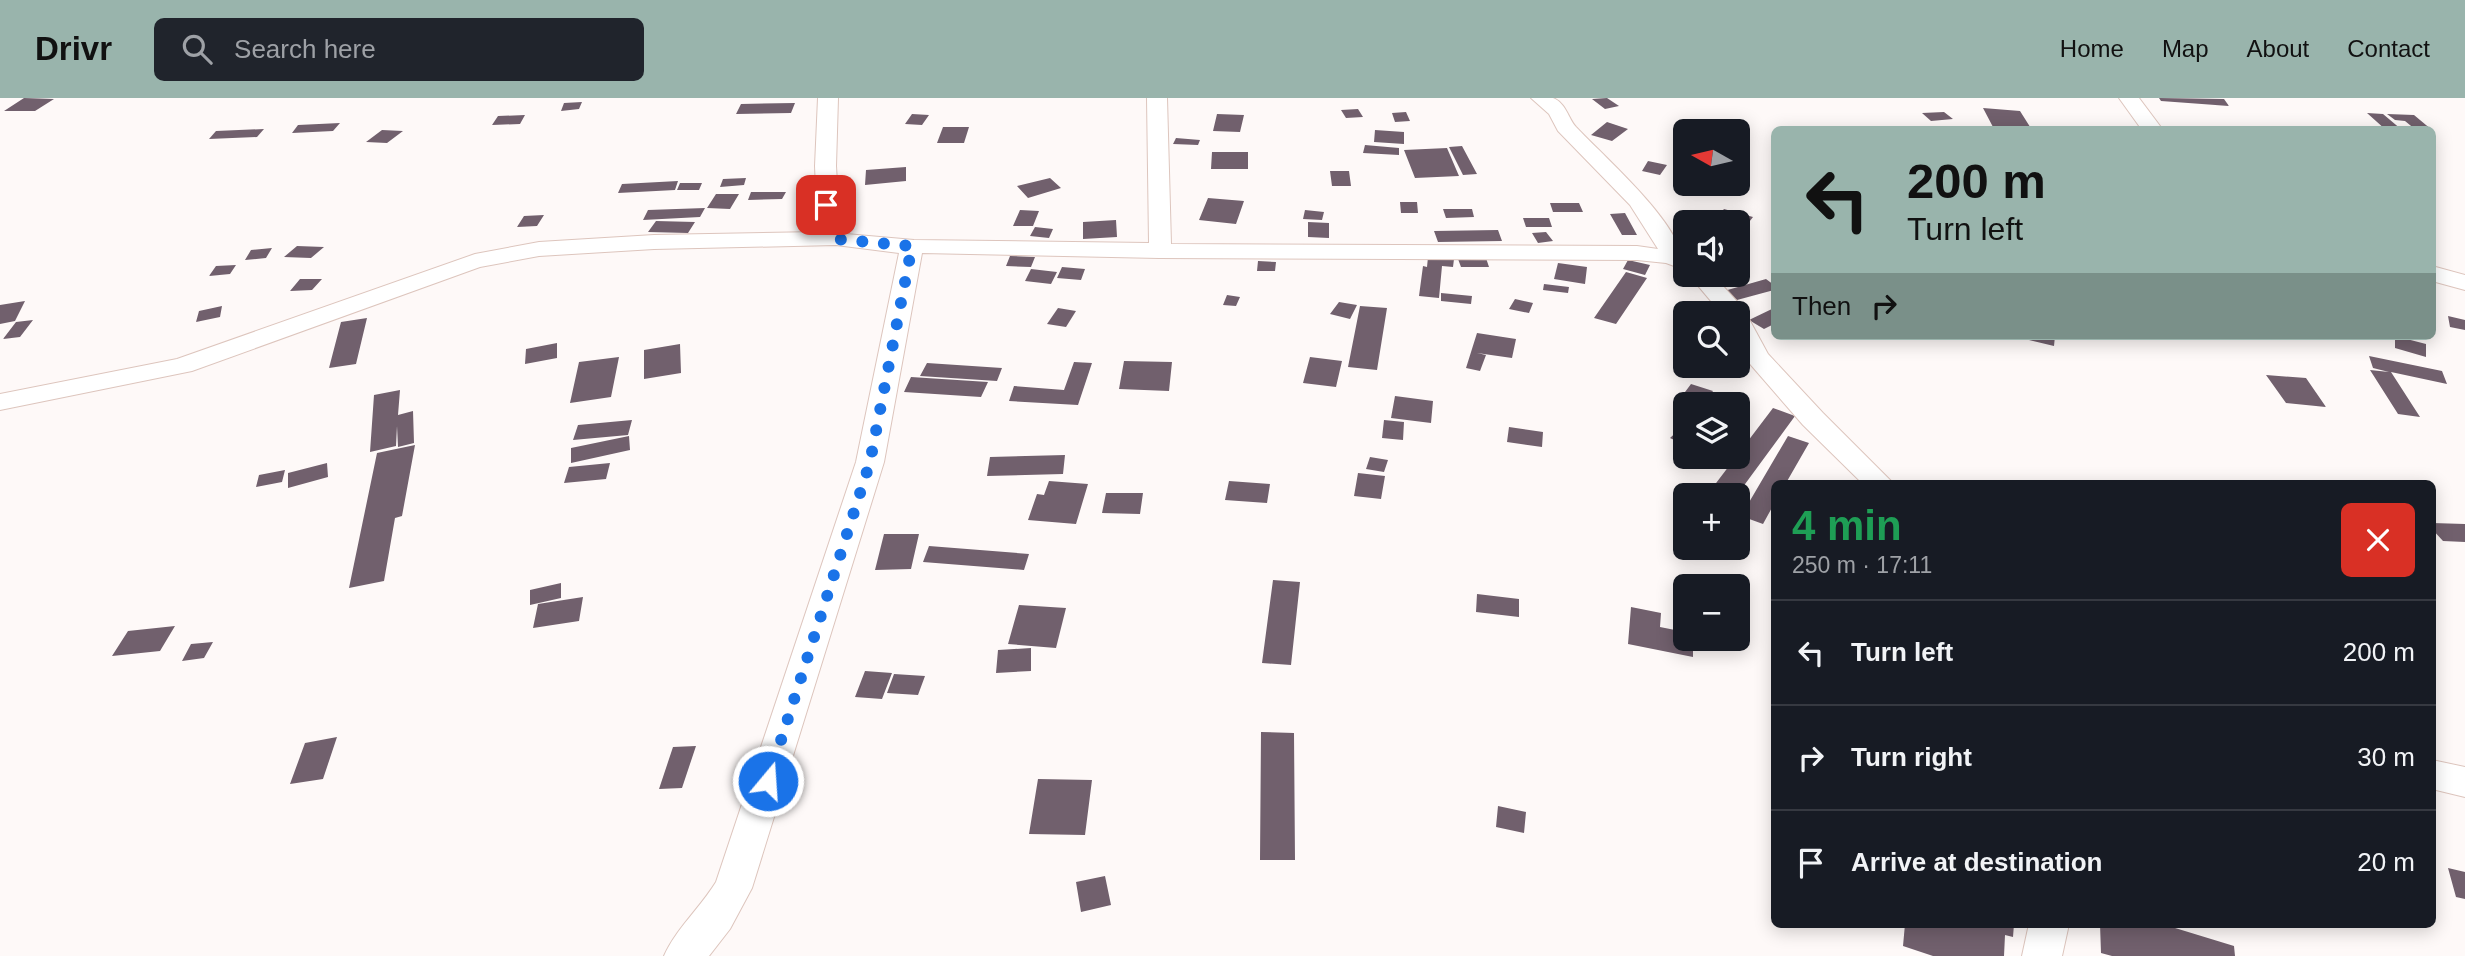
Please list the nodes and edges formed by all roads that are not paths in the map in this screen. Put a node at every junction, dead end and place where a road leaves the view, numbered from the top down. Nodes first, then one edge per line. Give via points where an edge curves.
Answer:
1 (828, 98) edge
2 (1157, 98) edge
3 (1541, 98) edge
4 (2129, 98) edge
5 (2150, 126) edge
6 (834, 239) junction
7 (912, 246) junction
8 (1159, 251) junction
9 (1673, 254) edge
10 (1673, 259) edge
11 (2436, 274) edge
12 (2465, 282) edge
13 (1711, 287) edge
14 (1724, 301) edge
15 (1750, 342) edge
16 (0, 402) edge
17 (1876, 480) edge
18 (2436, 775) edge
19 (2465, 782) edge
20 (2048, 928) edge
21 (684, 956) edge
22 (2042, 956) edge

1 - 6 street via 826,205 829,235
2 - 8 street
3 - 9 street via 1638,201
4 - 5 street
6 - 7 street
6 - 16 street via 539,249 475,261 183,366
7 - 8 street
7 - 21 street via 870,462 733,888
8 - 10 street via 1637,253
11 - 12 street
13 - 14 street
15 - 17 street via 1813,419
18 - 19 street
20 - 22 street

